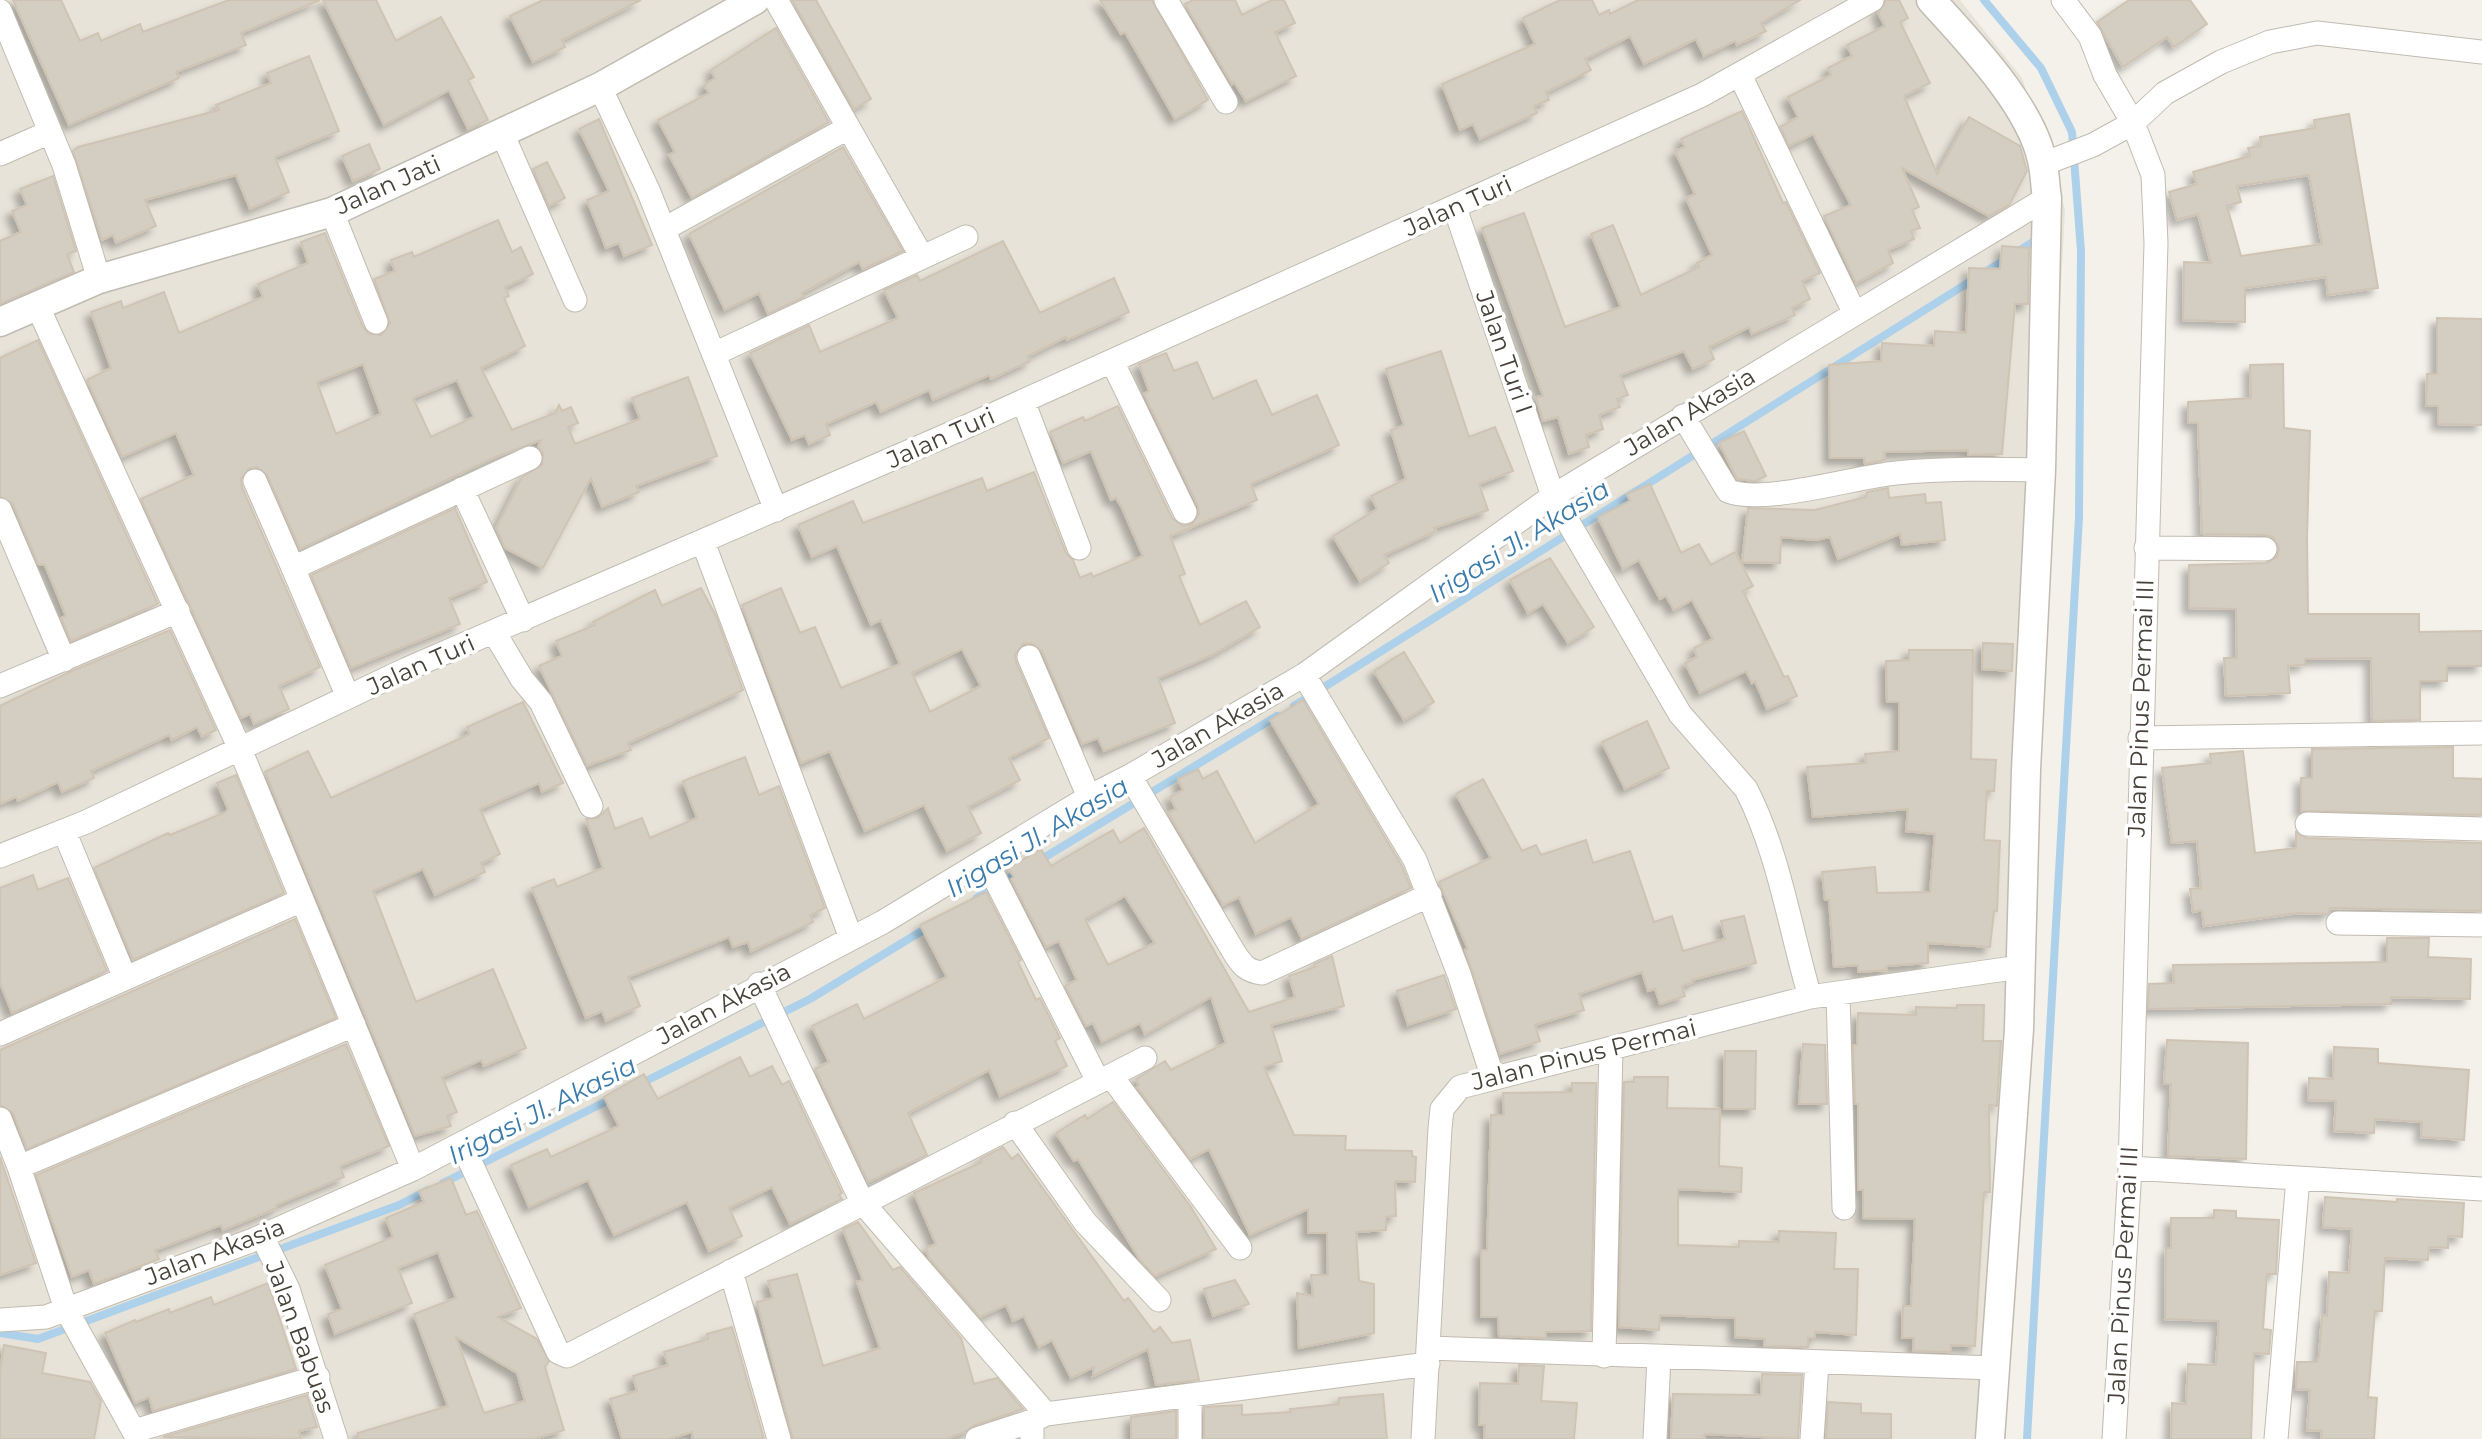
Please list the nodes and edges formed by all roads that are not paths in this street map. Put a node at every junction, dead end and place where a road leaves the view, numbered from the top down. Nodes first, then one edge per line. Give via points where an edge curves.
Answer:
1 (755, 0) edge
2 (776, 0) edge
3 (1166, 0) edge
4 (1872, 0) edge
5 (1931, 0) edge
6 (2063, 0) edge
7 (0, 11) edge
8 (2482, 52) edge
9 (1740, 75) junction
10 (600, 86) junction
11 (1226, 102) dead end
12 (2133, 123) junction
13 (846, 129) junction
14 (51, 132) junction
15 (502, 134) junction
16 (0, 154) edge
17 (2053, 160) junction
18 (2047, 198) junction
19 (1455, 208) junction
20 (332, 212) junction
21 (664, 229) junction
22 (965, 237) dead end
23 (922, 257) junction
24 (99, 279) junction
25 (575, 300) dead end
26 (37, 305) junction
27 (1854, 312) junction
28 (0, 322) edge
29 (376, 322) dead end
30 (714, 354) junction
31 (1112, 361) junction
32 (1023, 401) junction
33 (1683, 416) junction
34 (530, 458) dead end
35 (2041, 470) junction
36 (255, 481) dead end
37 (463, 489) junction
38 (1553, 495) junction
39 (0, 510) edge
40 (776, 510) junction
41 (1185, 512) dead end
42 (703, 542) junction
43 (1079, 548) dead end
44 (2146, 548) junction
45 (2265, 549) dead end
46 (292, 568) junction
47 (178, 611) junction
48 (523, 620) junction
49 (494, 632) junction
50 (1029, 657) dead end
51 (64, 660) junction
52 (1304, 675) junction
53 (0, 687) edge
54 (348, 697) junction
55 (2482, 733) edge
56 (2140, 738) junction
57 (240, 749) junction
58 (1130, 776) junction
59 (1089, 797) junction
60 (591, 806) dead end
61 (2307, 824) dead end
62 (2482, 829) edge
63 (64, 831) junction
64 (0, 856) edge
65 (986, 861) junction
66 (1430, 895) junction
67 (302, 900) junction
68 (2338, 923) dead end
69 (2482, 925) edge
70 (851, 938) junction
71 (2020, 967) junction
72 (125, 978) junction
73 (759, 984) junction
74 (1838, 994) junction
75 (1810, 997) junction
76 (354, 1025) junction
77 (0, 1034) edge
78 (1611, 1048) junction
79 (1144, 1058) dead end
80 (1493, 1077) junction
81 (1105, 1079) junction
82 (0, 1119) edge
83 (1016, 1123) junction
84 (462, 1144) junction
85 (19, 1167) junction
86 (2130, 1168) junction
87 (413, 1169) junction
88 (2298, 1178) junction
89 (2482, 1189) edge
90 (862, 1202) junction
91 (1844, 1208) dead end
92 (262, 1236) junction
93 (1240, 1248) dead end
94 (731, 1271) junction
95 (1158, 1300) dead end
96 (66, 1309) junction
97 (0, 1320) edge
98 (1429, 1356) junction
99 (1604, 1356) junction
100 (1659, 1358) junction
101 (1817, 1363) junction
102 (1994, 1368) junction
103 (318, 1377) junction
104 (1190, 1395) junction
105 (1037, 1425) edge
106 (136, 1435) edge
107 (336, 1439) edge
108 (779, 1439) edge
109 (977, 1439) edge
110 (1190, 1439) edge
111 (1423, 1439) edge
112 (1655, 1439) edge
113 (1812, 1439) edge
114 (1990, 1439) edge
115 (2114, 1439) edge
116 (2276, 1439) edge

1 - 10 street, Jalan Jati
2 - 13 street
3 - 11 street
4 - 9 street, Jalan Turi
5 - 17 street via 2002,86
6 - 12 street, Jalan Pinus Permai III via 2090,36 2105,75
7 - 14 street
8 - 12 street via 2317,33 2295,36 2221,62 2165,93
9 - 19 street, Jalan Turi
9 - 27 street
10 - 15 street, Jalan Jati
10 - 21 street
12 - 17 street
12 - 44 street, Jalan Pinus Permai III via 2153,175 2156,243
13 - 21 street
13 - 23 street
14 - 16 street
14 - 24 street
15 - 20 street, Jalan Jati
15 - 25 street
17 - 18 street
18 - 27 street, Jalan Akasia
18 - 35 street
19 - 31 street, Jalan Turi
19 - 38 street, Jalan Turi I
20 - 24 street, Jalan Jati
20 - 29 street
21 - 30 street
22 - 23 street
23 - 30 street
24 - 26 street, Jalan Jati
26 - 28 street, Jalan Jati
26 - 47 street
27 - 33 street, Jalan Akasia
30 - 40 street
31 - 32 street, Jalan Turi
31 - 41 street
32 - 40 street, Jalan Turi
32 - 43 street
33 - 35 street via 1728,491 1738,495 1897,473
33 - 38 street, Jalan Akasia
34 - 37 street
35 - 71 street
36 - 46 street
37 - 46 street
37 - 48 street
38 - 52 street, Jalan Akasia
38 - 75 street, Jalan Turi I via 1680,714 1752,800
39 - 51 street
40 - 42 street, Jalan Turi
42 - 48 street, Jalan Turi
42 - 70 street
44 - 45 street
44 - 56 street, Jalan Pinus Permai III
46 - 54 street
47 - 51 street
47 - 57 street
48 - 49 street, Jalan Turi
49 - 54 street, Jalan Turi
49 - 60 street via 522,680 541,702
50 - 59 street
51 - 53 street
52 - 58 street, Jalan Akasia
52 - 66 street via 1374,789
54 - 57 street, Jalan Turi
55 - 56 street
56 - 86 street, Jalan Pinus Permai III
57 - 63 street, Jalan Turi
57 - 67 street
58 - 59 street, Jalan Akasia
58 - 66 street via 1234,954 1252,972 1262,973
59 - 65 street, Jalan Akasia
61 - 62 street
63 - 64 street, Jalan Turi
63 - 72 street
65 - 70 street, Jalan Akasia
65 - 81 street
66 - 80 street
67 - 72 street
67 - 76 street
68 - 69 street
70 - 73 street, Jalan Akasia
71 - 74 street, Jalan Pinus Permai
71 - 102 street
72 - 77 street
73 - 84 street, Jalan Akasia
73 - 90 street
74 - 75 street, Jalan Pinus Permai
74 - 91 street
75 - 78 street, Jalan Pinus Permai
76 - 85 street
76 - 87 street
78 - 80 street, Jalan Pinus Permai
78 - 99 street
79 - 81 street
80 - 98 street, Jalan Pinus Permai via 1460,1087 1442,1109
81 - 83 street
81 - 93 street
82 - 85 street
83 - 90 street
83 - 95 street via 1085,1222
84 - 87 street, Jalan Akasia
84 - 94 street via 562,1356
85 - 96 street
86 - 88 street
86 - 115 street, Jalan Pinus Permai III
87 - 92 street, Jalan Akasia
88 - 89 street
88 - 116 street
90 - 94 street
90 - 105 street
92 - 96 street, Jalan Akasia
92 - 103 street, Jalan Babuas via 288,1289
94 - 108 street
96 - 97 street, Jalan Akasia via 46,1317
96 - 106 street
98 - 99 street
98 - 104 street
98 - 111 street, Jalan Pinus Permai
99 - 100 street
100 - 101 street
100 - 112 street
101 - 102 street
101 - 113 street
102 - 114 street
103 - 106 street
103 - 107 street, Jalan Babuas
104 - 105 street
104 - 110 street
105 - 109 street

